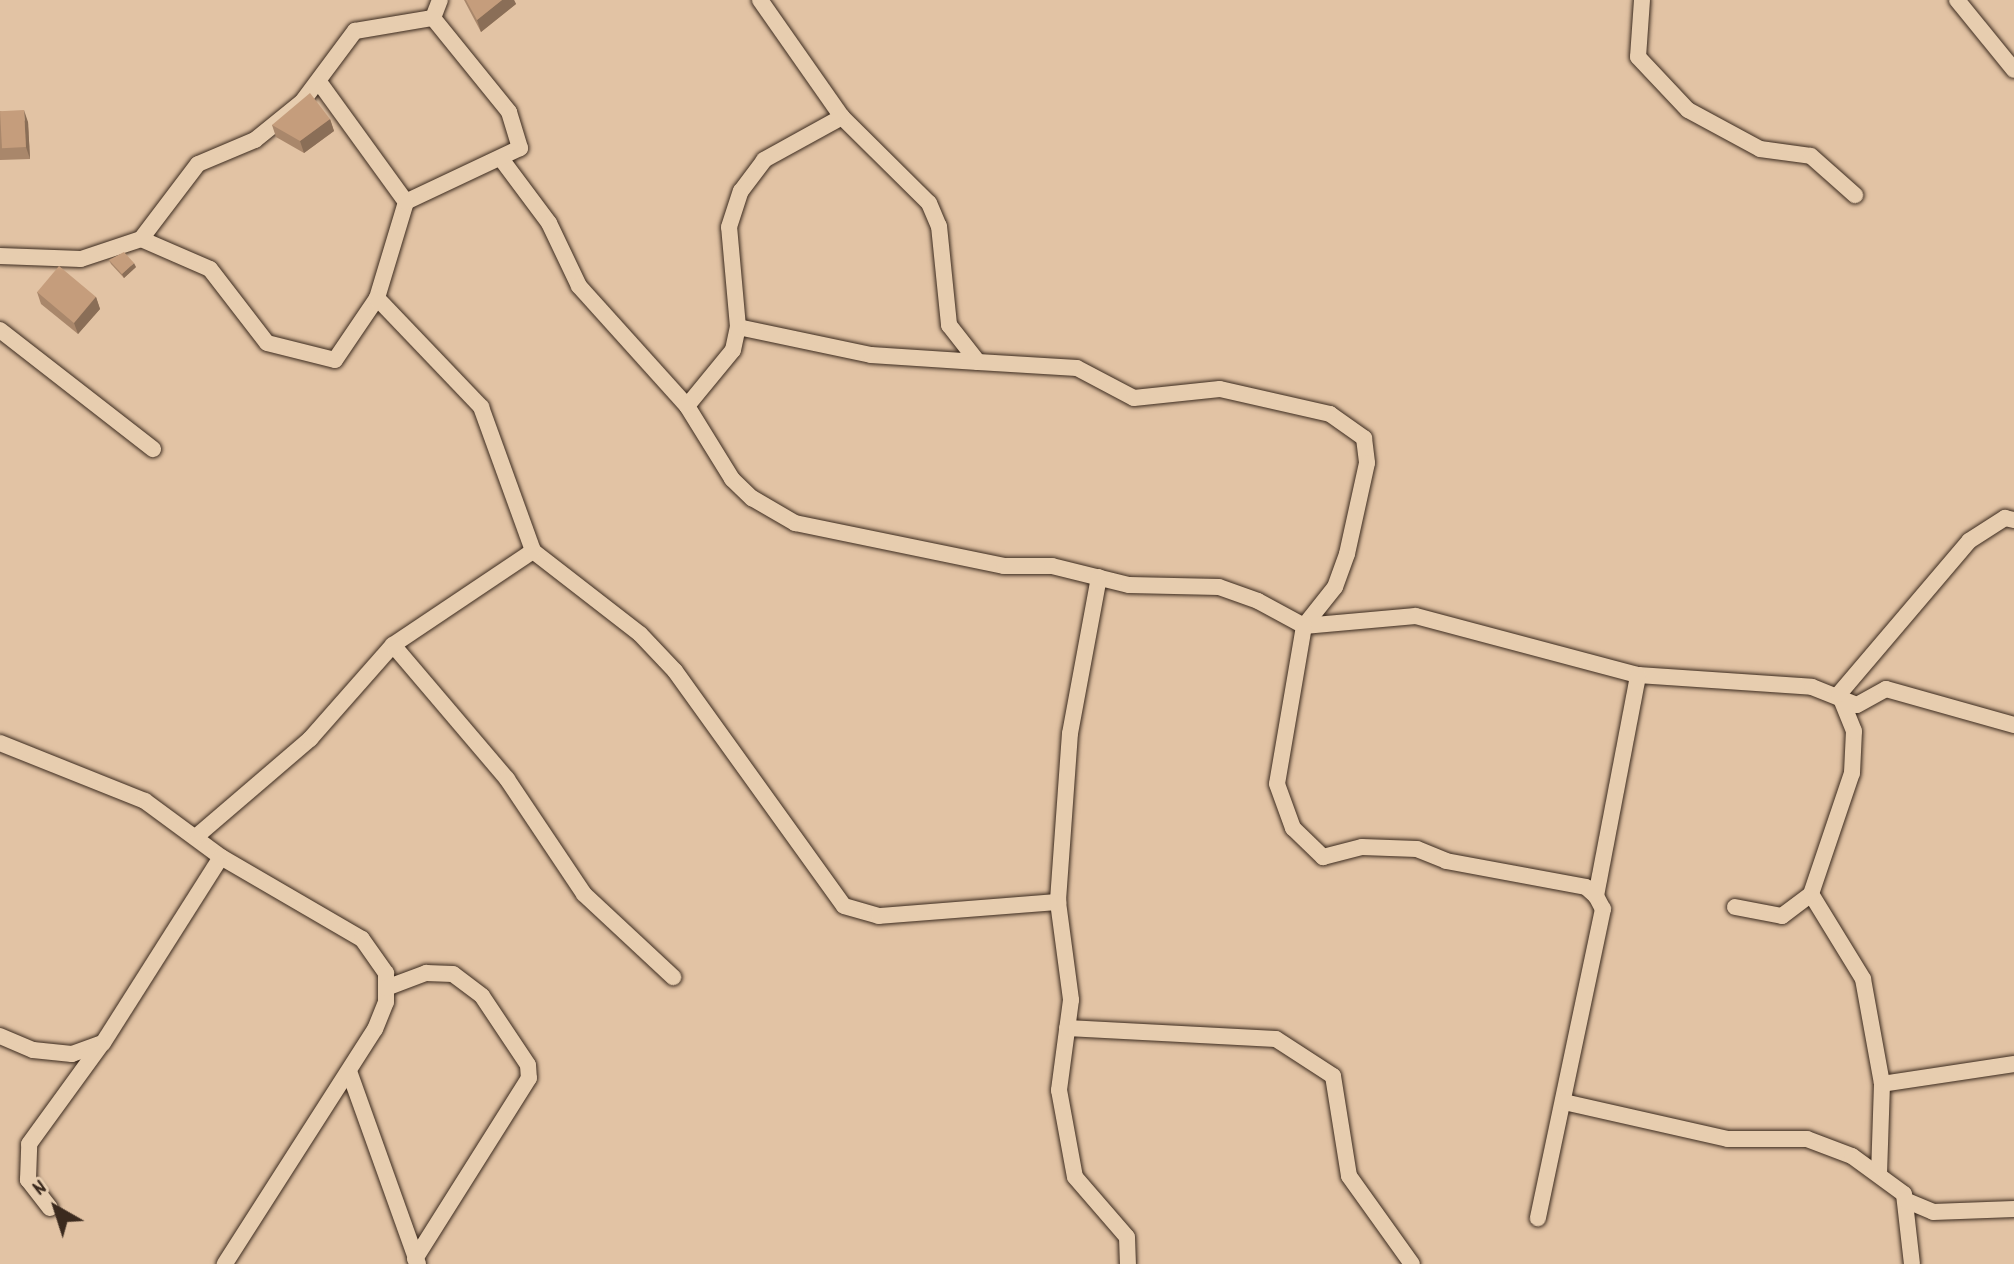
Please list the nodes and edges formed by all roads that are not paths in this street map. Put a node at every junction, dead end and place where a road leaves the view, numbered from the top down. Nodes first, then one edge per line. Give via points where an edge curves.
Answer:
1 (440, 0) edge
2 (760, 0) edge
3 (1642, 0) edge
4 (1957, 0) edge
5 (433, 18) junction
6 (2014, 70) edge
7 (320, 83) junction
8 (842, 117) junction
9 (502, 160) junction
10 (1855, 195) dead end
11 (406, 202) junction
12 (141, 239) junction
13 (0, 256) edge
14 (377, 298) junction
15 (738, 327) junction
16 (0, 330) edge
17 (978, 362) junction
18 (687, 406) junction
19 (153, 449) dead end
20 (2014, 520) edge
21 (533, 551) junction
22 (1099, 577) junction
23 (1304, 626) junction
24 (393, 645) junction
25 (1638, 675) junction
26 (1839, 694) junction
27 (2014, 725) edge
28 (0, 743) edge
29 (198, 835) junction
30 (221, 857) junction
31 (1811, 894) junction
32 (1596, 896) junction
33 (1058, 902) junction
34 (1735, 907) dead end
35 (673, 977) dead end
36 (386, 988) junction
37 (1067, 1028) junction
38 (0, 1036) edge
39 (103, 1043) junction
40 (2014, 1064) edge
41 (350, 1074) junction
42 (1882, 1084) junction
43 (1564, 1102) junction
44 (1879, 1174) junction
45 (1905, 1200) junction
46 (50, 1208) dead end
47 (2014, 1209) edge
48 (1538, 1218) dead end
49 (417, 1261) edge
50 (225, 1264) edge
51 (1128, 1264) edge
52 (1412, 1264) edge
53 (1912, 1264) edge

1 - 5 street
2 - 8 street
3 - 10 street via 1634,47 1688,110 1760,149 1811,156
4 - 6 street
5 - 7 street via 355,31
5 - 9 street via 509,112 520,148
7 - 11 street
7 - 12 street via 255,140 198,164
8 - 15 street via 764,160 741,191 729,227
8 - 17 street via 929,203 949,325
9 - 11 street
9 - 18 street via 549,223 579,286
11 - 14 street
12 - 13 street via 81,259
12 - 14 street via 210,269 252,330 294,354 335,360
14 - 21 street via 481,407
15 - 17 street via 871,355
15 - 18 street via 733,350
16 - 19 street
17 - 23 street via 1077,368 1134,398 1220,389 1330,414 1356,431 1367,463 1347,554 1335,587
18 - 22 street via 732,479 795,523
20 - 26 street via 1986,526 1969,541
21 - 24 street
21 - 33 street via 640,634 675,671 844,906 879,916
22 - 23 street via 1219,587
22 - 33 street via 1070,733
23 - 25 street via 1416,616
23 - 32 street via 1277,784 1293,828 1323,857 1362,847 1417,849 1446,861 1586,887
24 - 29 street via 310,739
24 - 35 street via 507,779 584,894
25 - 26 street
25 - 32 street
26 - 27 street via 1857,705 1886,689
26 - 31 street via 1854,731 1852,773
28 - 29 street via 145,801
29 - 30 street
30 - 36 street via 362,939 386,973
30 - 39 street
31 - 34 street via 1782,916
31 - 42 street via 1863,979
32 - 43 street via 1603,909
33 - 37 street
36 - 41 street via 386,1002
36 - 49 street via 426,973 453,974 482,996 529,1078
37 - 51 street via 1058,1068 1072,1168 1084,1192 1127,1237
37 - 52 street via 1276,1039 1333,1076 1349,1176
38 - 39 street via 33,1050 72,1054
39 - 46 street via 29,1144 28,1180
40 - 42 street
41 - 49 street
41 - 50 street
42 - 44 street
43 - 44 street via 1728,1139 1807,1139
43 - 48 street
44 - 45 street
45 - 47 street via 1933,1212
45 - 53 street

